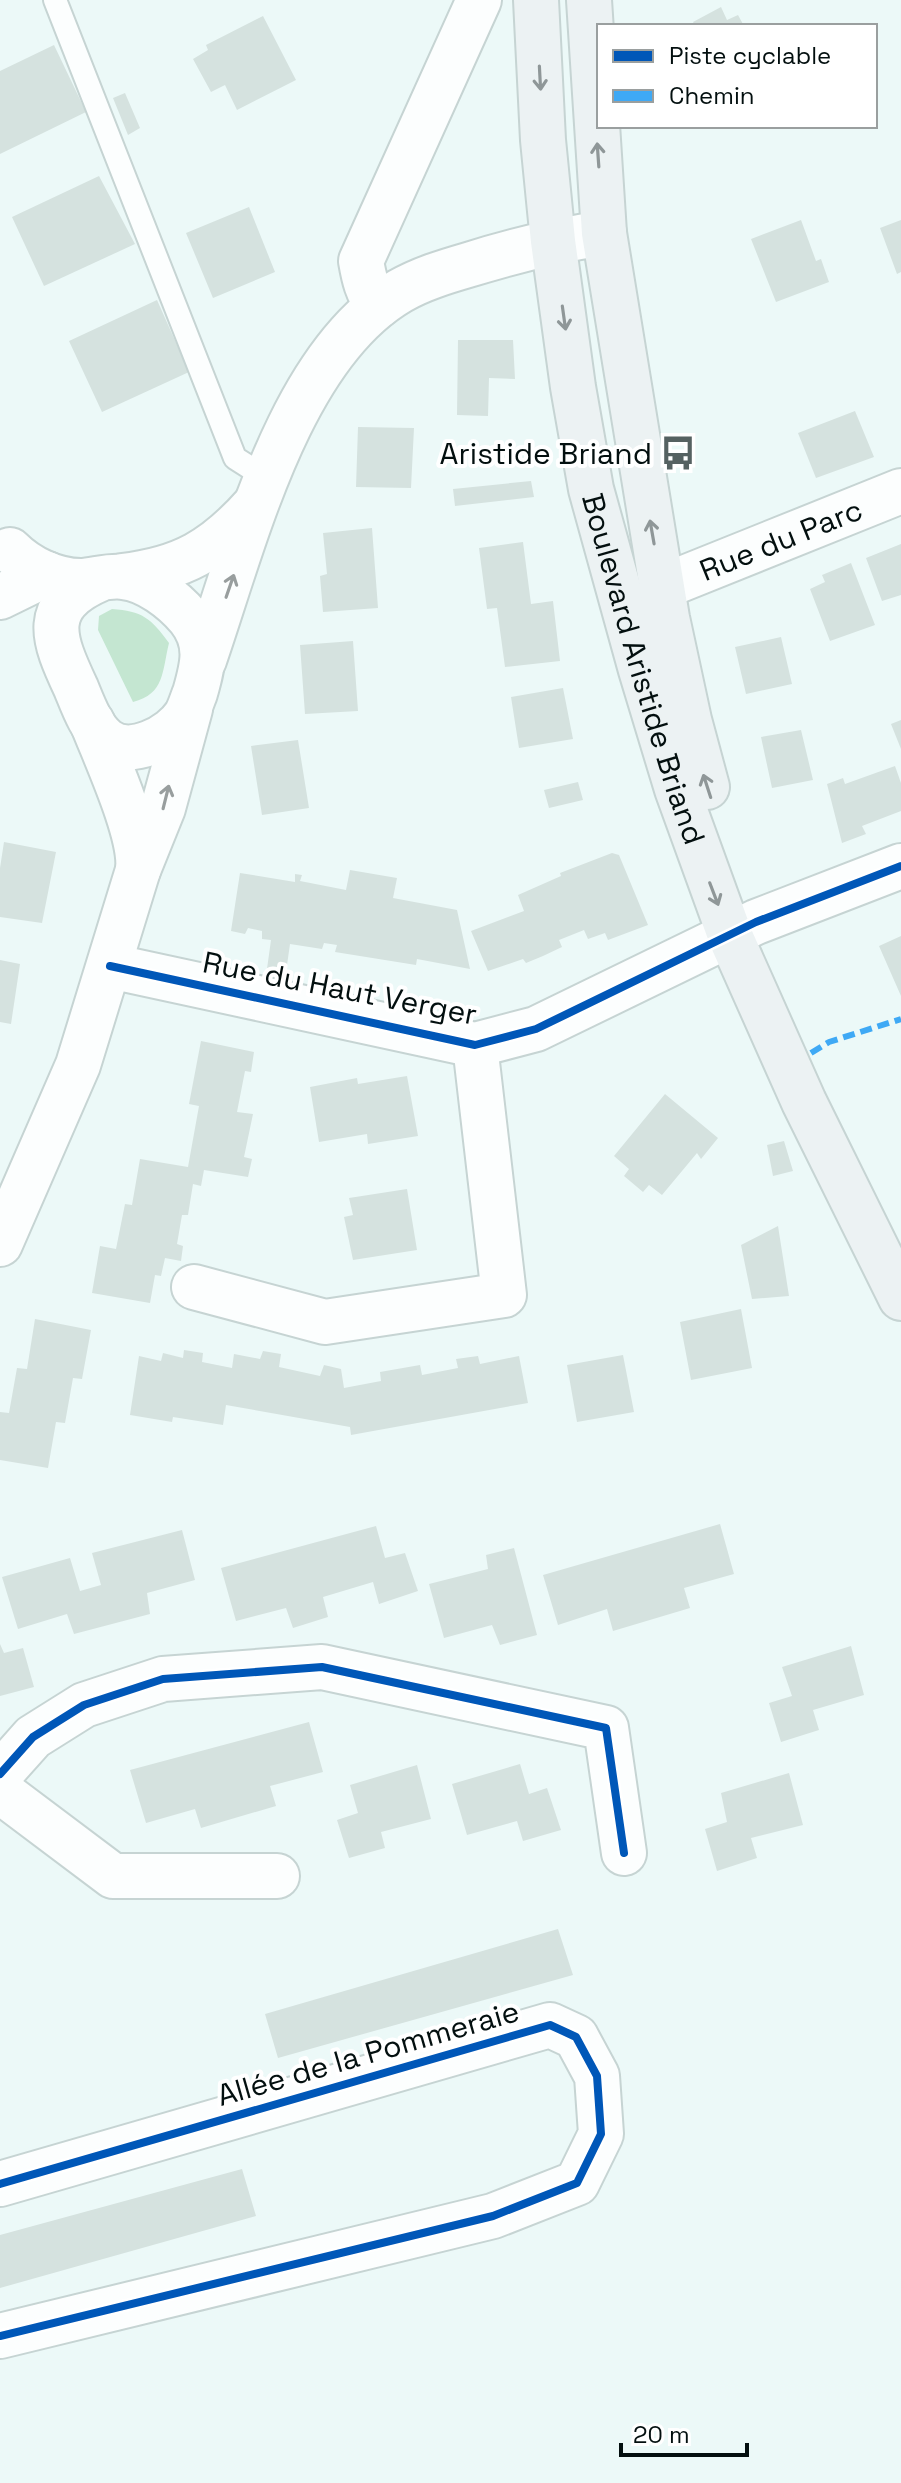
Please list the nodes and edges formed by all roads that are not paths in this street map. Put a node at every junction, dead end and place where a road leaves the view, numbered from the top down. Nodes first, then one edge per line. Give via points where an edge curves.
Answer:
1 (55, 0) edge
2 (479, 0) edge
3 (536, 0) edge
4 (589, 0) edge
5 (597, 124) edge
6 (597, 128) edge
7 (604, 233) junction
8 (553, 241) junction
9 (378, 306) junction
10 (264, 490) junction
11 (901, 491) edge
12 (16, 567) edge
13 (111, 578) junction
14 (662, 587) junction
15 (56, 642) junction
16 (204, 660) junction
17 (191, 705) junction
18 (92, 722) junction
19 (901, 866) edge
20 (138, 870) junction
21 (743, 928) junction
22 (110, 966) junction
23 (475, 1045) junction
24 (0, 1244) edge
25 (901, 1245) edge
26 (194, 1287) dead end
27 (901, 1298) edge
28 (0, 1774) edge
29 (0, 1791) edge
30 (624, 1853) dead end
31 (277, 1876) dead end
32 (0, 2184) edge
33 (0, 2336) edge

1 - 10 lane via 235,458
2 - 9 street via 361,261 370,297
3 -> 8 main road, Boulevard Aristide Briand
5 -> 4 main road, Boulevard Aristide Briand
7 -> 6 main road, Boulevard Aristide Briand
7 - 8 street
14 -> 7 main road, Boulevard Aristide Briand
8 - 9 street via 423,279
8 -> 21 main road, Boulevard Aristide Briand via 591,489 641,670 677,789
9 - 10 street via 330,355 308,388
10 - 13 street via 232,531 202,553 165,569
16 -> 10 street
11 - 14 street, Rue du Parc
12 - 13 street via 70,580
12 - 15 street
13 - 15 street via 70,596 57,616
13 - 16 street via 145,585 178,606 199,633
21 -> 14 main road, Boulevard Aristide Briand via 689,720
15 - 18 street
16 - 17 street
17 - 18 street via 165,735 137,746 114,745
20 -> 17 street via 163,808
18 - 20 street via 134,836
19 - 21 street
20 - 22 street
21 - 23 street, Rue du Haut Verger via 536,1029
21 - 25 main road, Boulevard Aristide Briand
21 - 27 main road, Boulevard Aristide Briand via 804,1102
22 - 23 street, Rue du Haut Verger
22 - 24 street via 78,1065
23 - 26 street via 504,1295 325,1322
28 - 30 street via 33,1737 84,1705 163,1679 322,1667 606,1728
29 - 31 street via 113,1876
32 - 33 street, Allée de la Pommeraie via 550,2025 576,2037 597,2076 601,2134 577,2183 493,2216

